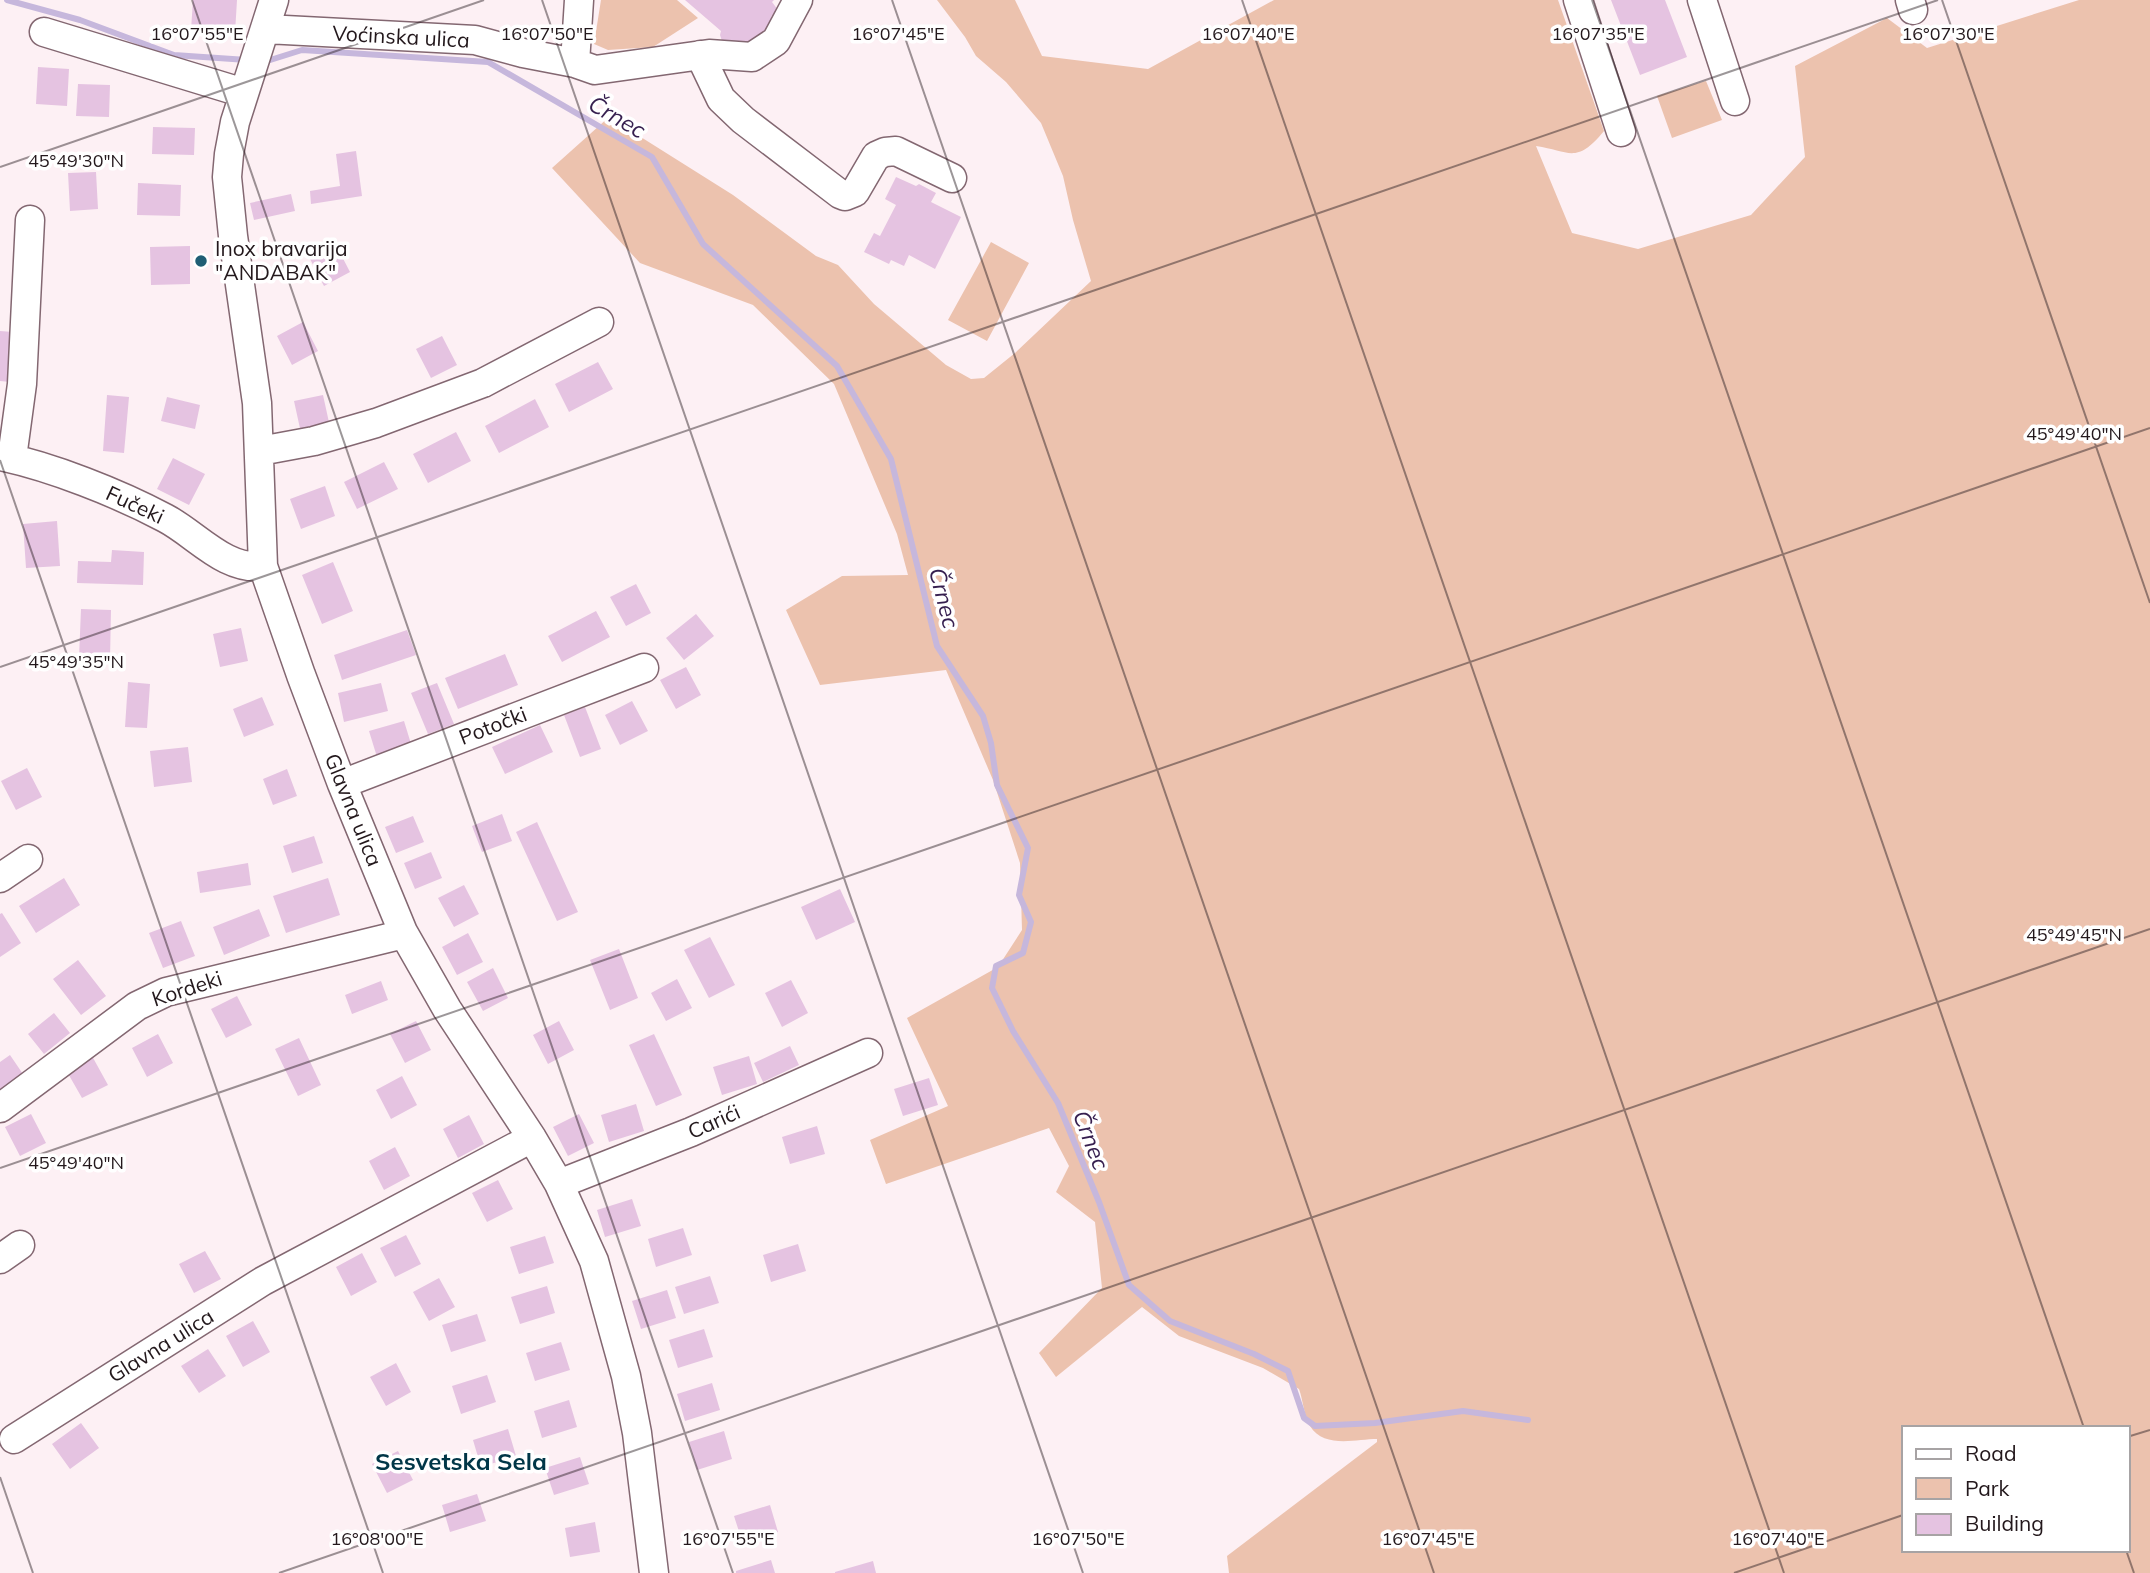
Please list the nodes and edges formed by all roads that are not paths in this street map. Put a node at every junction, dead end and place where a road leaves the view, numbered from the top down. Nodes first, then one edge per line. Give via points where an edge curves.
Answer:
1 (274, 0) edge
2 (579, 0) edge
3 (798, 0) edge
4 (1578, 0) edge
5 (1702, 0) edge
6 (44, 32) dead end
7 (700, 55) junction
8 (255, 61) junction
9 (575, 63) junction
10 (1735, 101) dead end
11 (1621, 132) dead end
12 (952, 178) dead end
13 (30, 220) dead end
14 (599, 322) dead end
15 (260, 451) junction
16 (6, 457) edge
17 (263, 566) junction
18 (645, 668) dead end
19 (342, 784) junction
20 (28, 859) dead end
21 (0, 878) edge
22 (403, 932) junction
23 (868, 1054) dead end
24 (0, 1108) edge
25 (533, 1138) junction
26 (559, 1184) junction
27 (14, 1438) dead end
28 (654, 1573) edge

1 - 8 street, Glavna ulica
2 - 9 street
3 - 7 street, Voćinska ulica via 776,41 752,57
4 - 11 street
5 - 10 street
6 - 8 street, Voćinska ulica
7 - 9 street, Voćinska ulica via 595,70
7 - 12 street via 721,99 840,194 855,192 876,156 885,152 896,151
8 - 9 street, Voćinska ulica via 475,40
8 - 15 street, Glavna ulica via 233,133 227,177
13 - 16 street via 22,384
14 - 15 street via 471,387 364,427
15 - 17 street, Glavna ulica
16 - 17 street, Fučeki via 93,485 166,518 230,561
17 - 19 street, Glavna ulica
18 - 19 street, Potočki
19 - 22 street, Glavna ulica
20 - 21 street
22 - 24 street, Kordeki via 166,992 137,1006
22 - 25 street, Glavna ulica via 447,1009
23 - 26 street, Carići
25 - 26 street, Glavna ulica
25 - 27 street, Glavna ulica via 263,1281
26 - 28 street, Glavna ulica via 594,1261 626,1376

